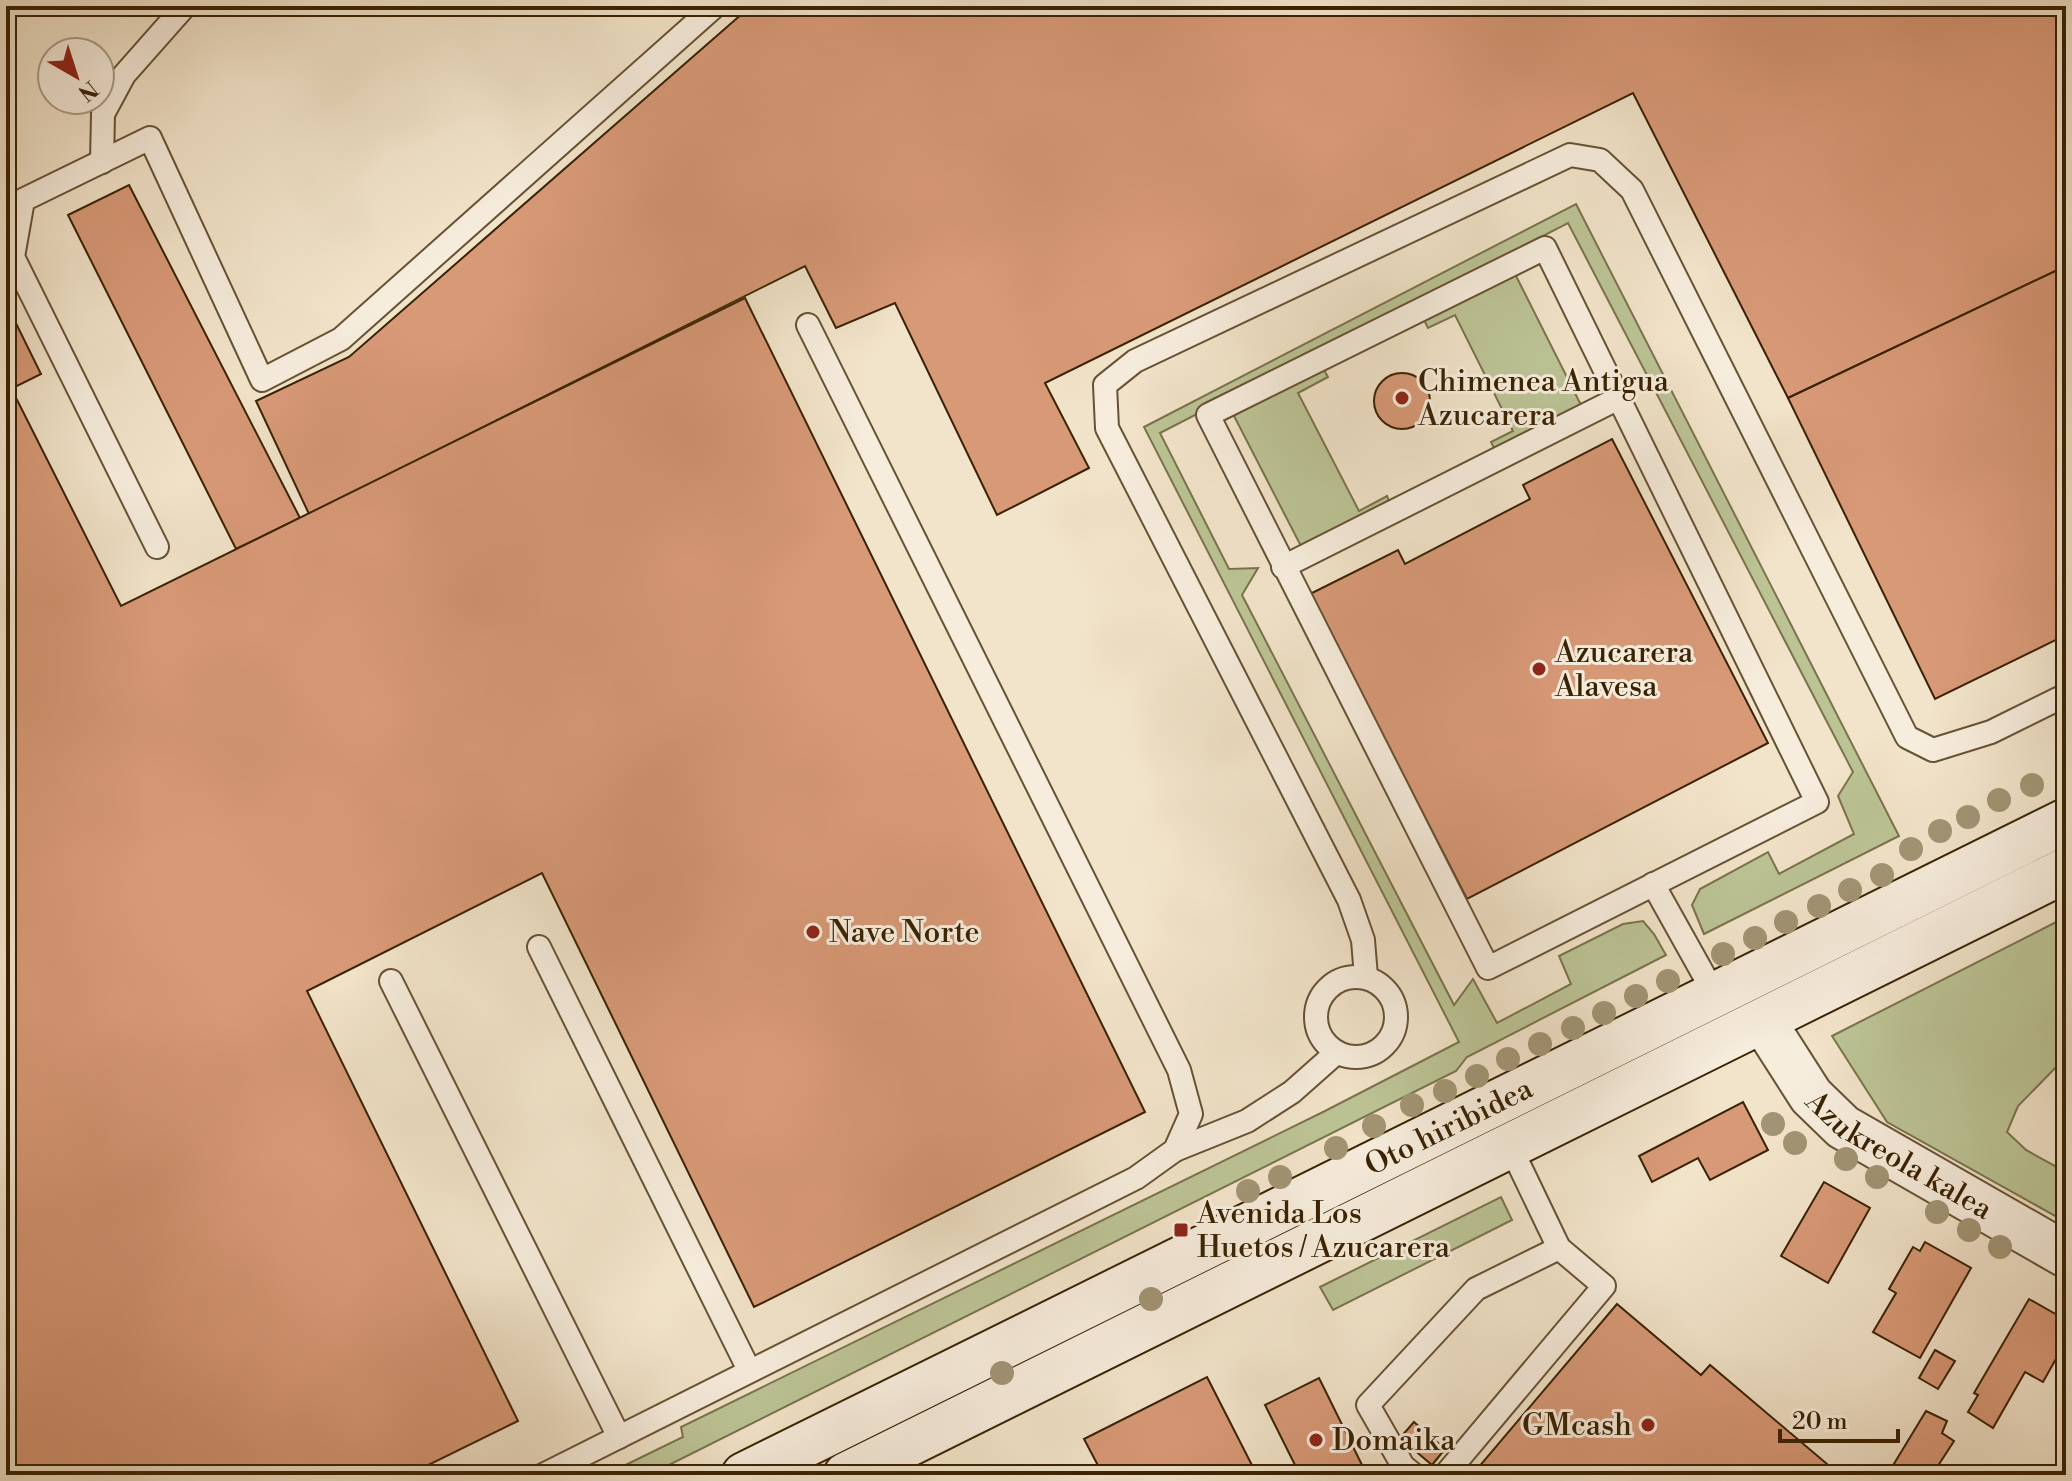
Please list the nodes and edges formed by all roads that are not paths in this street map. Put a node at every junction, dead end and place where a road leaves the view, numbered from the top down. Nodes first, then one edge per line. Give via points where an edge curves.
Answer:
1 (185, 6) edge
2 (715, 6) edge
3 (102, 162) junction
4 (808, 325) dead end
5 (1619, 398) junction
6 (157, 547) dead end
7 (1283, 567) junction
8 (2066, 695) edge
9 (2066, 821) edge
10 (2066, 870) edge
11 (1653, 884) junction
12 (539, 947) dead end
13 (1366, 977) junction
14 (391, 981) dead end
15 (1715, 995) junction
16 (1763, 1021) junction
17 (1336, 1053) junction
18 (1510, 1146) junction
19 (1175, 1150) junction
20 (1559, 1248) junction
21 (2066, 1255) edge
22 (749, 1370) junction
23 (619, 1437) junction
24 (896, 1461) edge
25 (543, 1475) edge
26 (744, 1475) edge
27 (846, 1475) edge
28 (1414, 1475) edge
29 (1445, 1475) edge

1 - 3 lane via 124,75 103,114
2 - 3 lane via 341,339 262,380 150,138
3 - 6 lane via 23,200 13,257
4 - 19 lane via 1179,1070 1191,1114
5 - 7 lane
5 - 7 lane via 1545,248 1208,415
5 - 11 lane via 1817,802
7 - 11 lane via 1488,968
8 - 13 lane via 1991,732 1933,750 1907,737 1632,190 1600,160 1570,155 1135,361 1105,385 1107,428 1349,900 1363,940
9 - 15 street, Oto hiribidea
10 - 16 street, Oto hiribidea
11 - 15 lane
12 - 22 lane
13 - 17 lane via 1343,979 1324,992 1315,1014 1320,1036
13 - 17 lane via 1386,989 1397,1010 1394,1033 1380,1051 1358,1059
14 - 23 lane
15 - 26 street, Oto hiribidea
16 - 18 street, Oto hiribidea
16 - 21 street, Azukreola kalea via 1811,1096 1843,1127
17 - 19 lane via 1292,1092 1247,1121
18 - 20 lane
18 - 24 street, Oto hiribidea
19 - 22 lane via 1136,1178
20 - 28 lane via 1476,1289 1368,1405 1403,1466
20 - 29 lane via 1604,1286
22 - 23 lane
23 - 25 lane
24 - 27 street, Oto hiribidea

